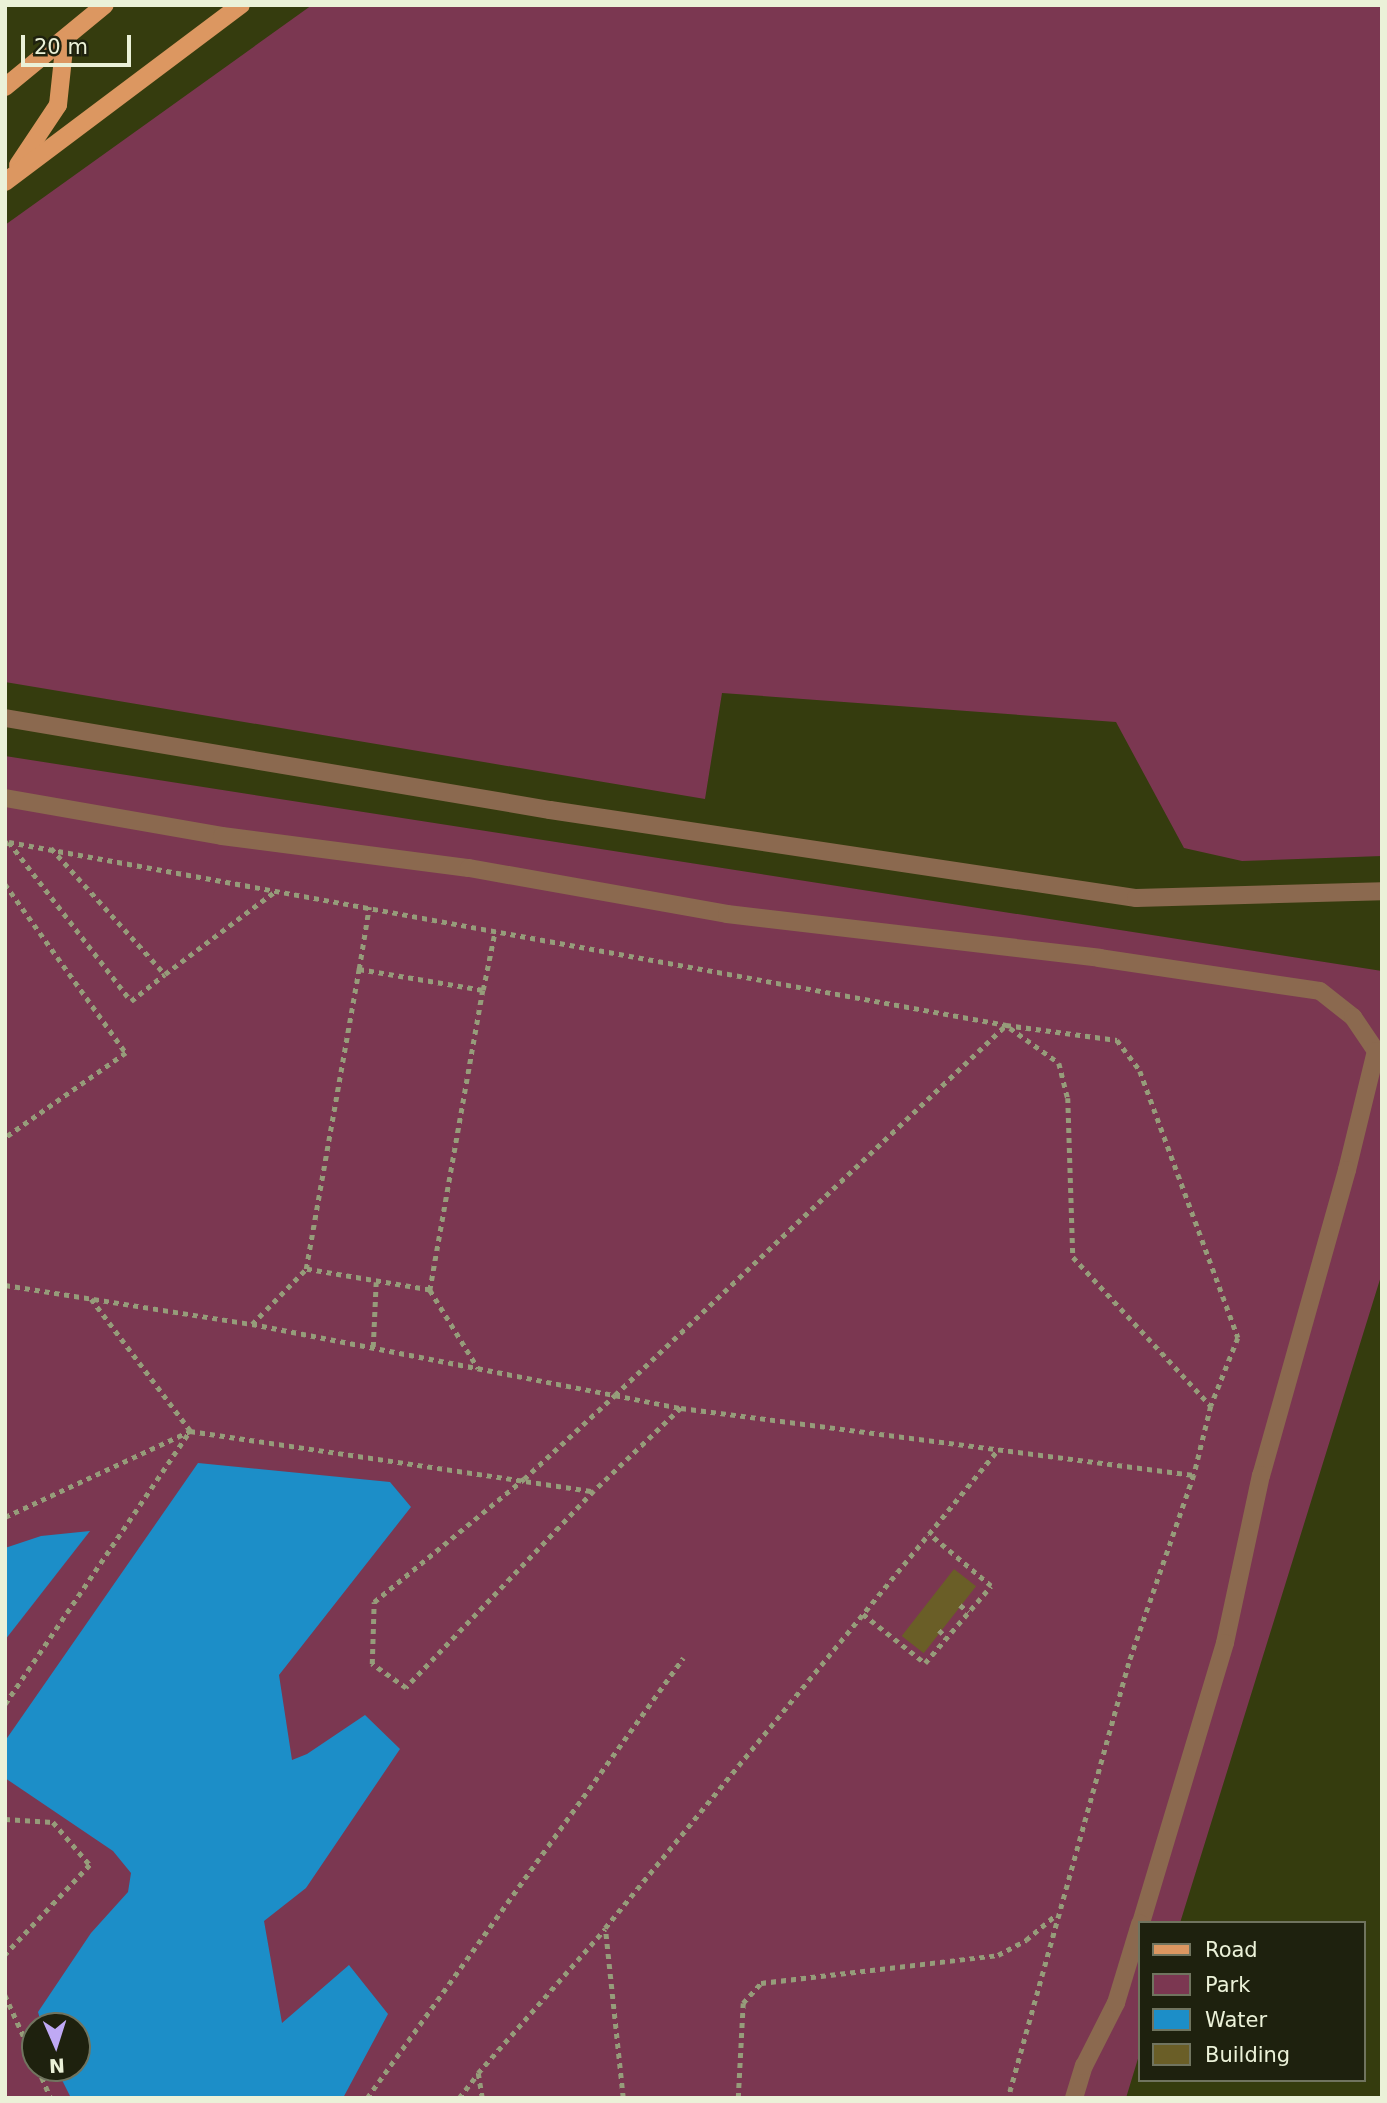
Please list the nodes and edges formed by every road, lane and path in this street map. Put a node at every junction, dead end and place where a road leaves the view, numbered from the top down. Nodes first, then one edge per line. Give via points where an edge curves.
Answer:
1 (105, 5) edge
2 (241, 5) edge
3 (65, 40) junction
4 (5, 87) edge
5 (5, 182) edge
6 (5, 718) edge
7 (5, 798) edge
8 (7, 843) edge
9 (50, 848) junction
10 (5, 884) edge
11 (277, 890) junction
12 (1382, 891) edge
13 (369, 907) junction
14 (495, 932) junction
15 (359, 969) junction
16 (165, 974) junction
17 (483, 990) junction
18 (1006, 1026) junction
19 (5, 1138) edge
20 (306, 1269) junction
21 (376, 1282) junction
22 (5, 1285) edge
23 (430, 1290) junction
24 (91, 1299) junction
25 (252, 1324) junction
26 (373, 1347) junction
27 (478, 1368) junction
28 (615, 1395) junction
29 (1210, 1406) junction
30 (681, 1408) junction
31 (190, 1431) junction
32 (998, 1450) junction
33 (1194, 1475) junction
34 (524, 1479) junction
35 (594, 1491) junction
36 (5, 1517) edge
37 (929, 1534) junction
38 (960, 1605) dead end
39 (969, 1612) junction
40 (863, 1614) junction
41 (939, 1630) dead end
42 (947, 1638) junction
43 (683, 1658) dead end
44 (5, 1703) edge
45 (5, 1819) edge
46 (1058, 1913) junction
47 (1141, 1921) edge
48 (606, 1928) junction
49 (1138, 1931) edge
50 (5, 1955) edge
51 (5, 1994) edge
52 (21, 2030) edge
53 (478, 2073) junction
54 (367, 2098) edge
55 (459, 2098) edge
56 (482, 2098) edge
57 (623, 2098) edge
58 (738, 2098) edge
59 (1008, 2098) edge
60 (1074, 2098) edge

1 - 3 main road
2 - 5 main road
3 - 4 main road
3 - 5 main road via 58,105
6 - 12 street via 550,810 1136,898
7 - 47 street via 222,836 469,869 727,914 1100,958 1320,991 1353,1017 1376,1051 1261,1475 1225,1643
8 - 9 path
8 - 16 path via 131,1001
9 - 11 path
9 - 16 path
10 - 19 path via 126,1052
11 - 13 path
11 - 16 path
13 - 14 path
13 - 15 path
14 - 17 path
14 - 18 path
15 - 17 path
15 - 20 path
17 - 23 path
18 - 28 path
18 - 29 path via 1059,1063 1069,1098 1073,1257
18 - 29 path via 1117,1040 1140,1071 1238,1338
20 - 21 path
20 - 25 path
21 - 23 path
21 - 26 path
22 - 24 path
23 - 27 path
24 - 25 path
24 - 31 path
25 - 26 path
26 - 27 path
27 - 28 path
28 - 30 path
28 - 34 path
29 - 33 path
30 - 32 path
30 - 35 path
31 - 34 path
31 - 36 path
31 - 44 path
32 - 33 path
32 - 37 path
33 - 46 path via 1129,1662
34 - 35 path
34 - 35 path via 374,1602 372,1664 406,1688
37 - 39 path via 991,1586
37 - 40 path
38 - 39 path
39 - 42 path
40 - 42 path via 925,1663
40 - 48 path
41 - 42 path
43 - 54 path
45 - 50 path via 53,1822 90,1865
46 - 58 path via 1026,1940 998,1955 761,1983 743,2003
46 - 59 path
48 - 53 path
48 - 57 path
49 - 60 street via 1116,2003 1084,2066
51 - 52 path
53 - 55 path
53 - 56 path

